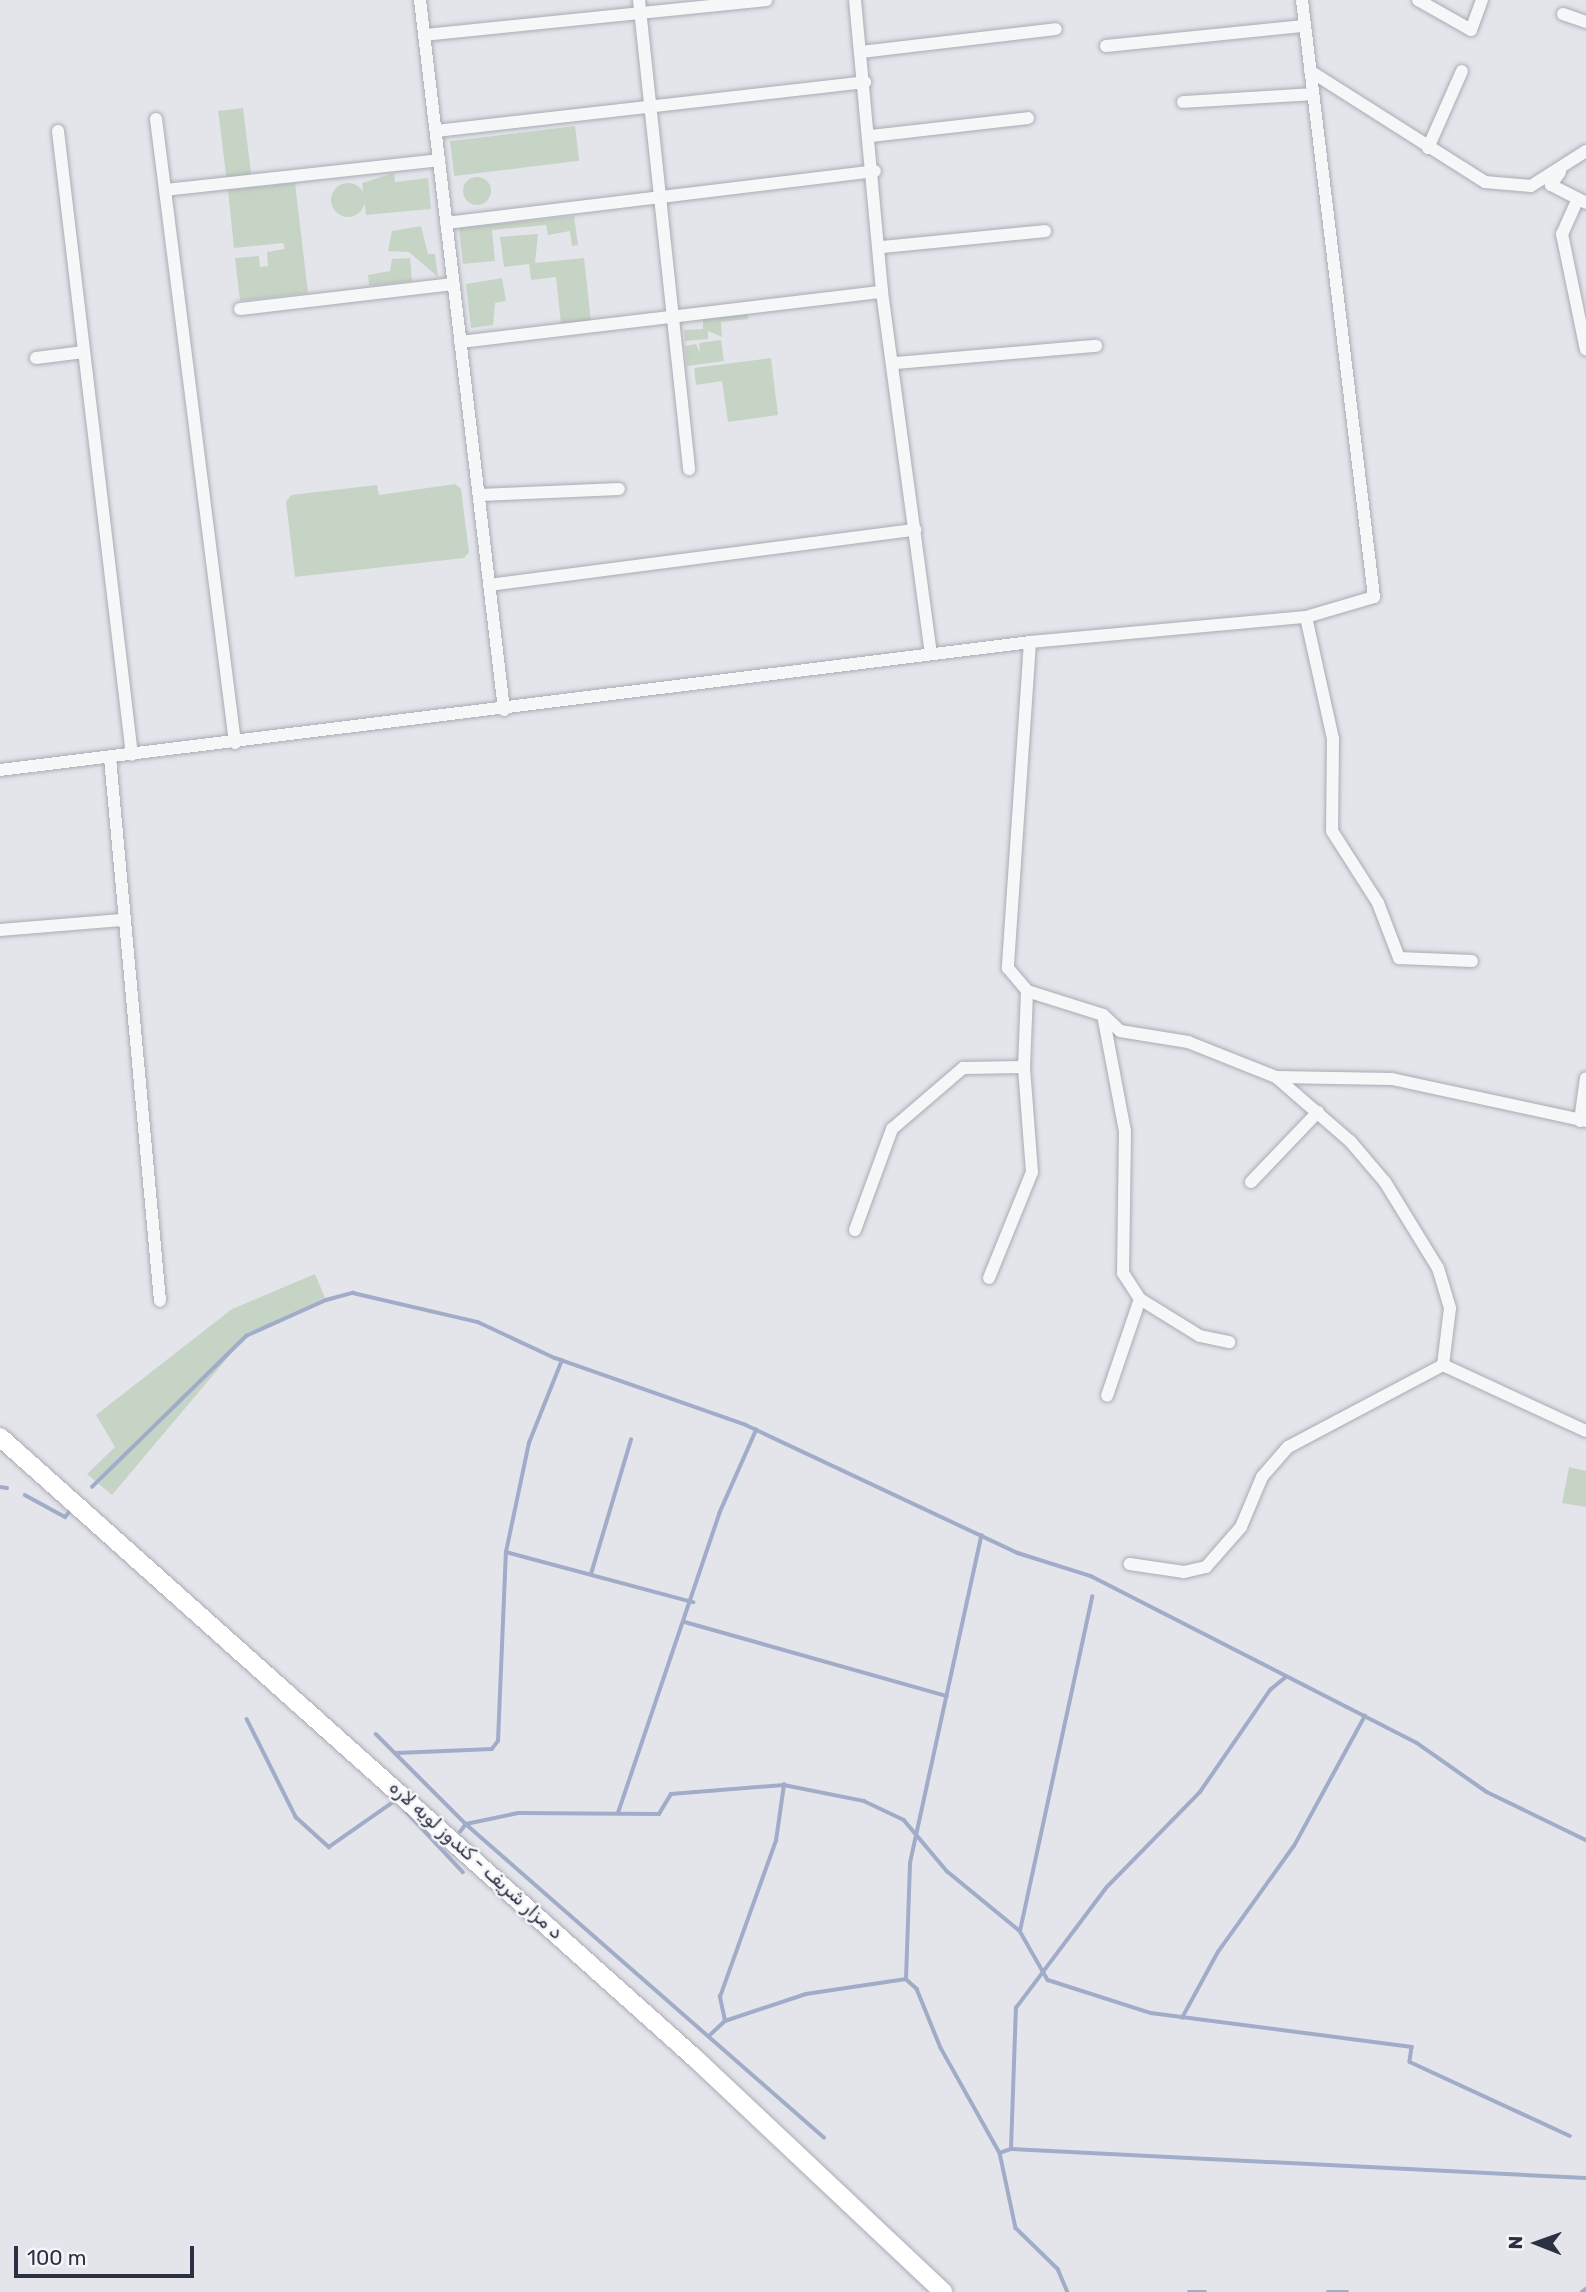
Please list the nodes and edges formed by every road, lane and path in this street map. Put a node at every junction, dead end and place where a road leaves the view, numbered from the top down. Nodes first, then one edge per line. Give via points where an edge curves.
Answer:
1 (420, 0) edge
2 (766, 0) edge
3 (855, 0) edge
4 (1302, 0) edge
5 (1418, 0) edge
6 (1482, 0) edge
7 (640, 6) edge
8 (1563, 14) dead end
9 (1586, 22) edge
10 (1304, 26) junction
11 (1056, 29) dead end
12 (424, 35) junction
13 (1106, 47) dead end
14 (861, 52) junction
15 (1310, 71) junction
16 (1462, 71) dead end
17 (864, 82) junction
18 (1313, 94) junction
19 (1183, 102) dead end
20 (650, 107) junction
21 (1028, 118) dead end
22 (156, 119) dead end
23 (58, 131) dead end
24 (436, 131) junction
25 (871, 136) junction
26 (1428, 148) junction
27 (1586, 151) edge
28 (439, 160) junction
29 (875, 171) junction
30 (1561, 171) junction
31 (165, 190) junction
32 (660, 197) junction
33 (1581, 203) edge
34 (446, 223) junction
35 (1045, 231) dead end
36 (883, 247) junction
37 (454, 284) junction
38 (882, 292) junction
39 (240, 309) dead end
40 (673, 317) junction
41 (460, 342) junction
42 (1097, 346) dead end
43 (1586, 350) edge
44 (84, 352) junction
45 (36, 358) dead end
46 (896, 363) junction
47 (689, 469) dead end
48 (619, 489) dead end
49 (480, 495) junction
50 (915, 530) junction
51 (489, 585) junction
52 (1306, 617) junction
53 (1030, 642) junction
54 (931, 653) junction
55 (504, 710) junction
56 (234, 743) junction
57 (132, 755) junction
58 (110, 758) junction
59 (0, 770) edge
60 (122, 920) junction
61 (0, 930) edge
62 (1472, 961) dead end
63 (1027, 991) junction
64 (1103, 1015) junction
65 (1024, 1068) junction
66 (1276, 1077) junction
67 (1586, 1078) edge
68 (1318, 1112) junction
69 (1583, 1121) edge
70 (1251, 1182) dead end
71 (855, 1230) dead end
72 (989, 1278) dead end
73 (1140, 1299) junction
74 (159, 1301) dead end
75 (1229, 1342) dead end
76 (1443, 1365) junction
77 (1107, 1396) dead end
78 (1586, 1431) edge
79 (0, 1437) edge
80 (1130, 1564) dead end
81 (943, 2292) edge

1 - 12 street
2 - 7 street
3 - 14 street
4 - 10 street
5 - 6 street via 1471,30
7 - 12 street
7 - 20 street
8 - 9 street
10 - 13 street
10 - 15 street
11 - 14 street
12 - 24 street
14 - 17 street
15 - 18 street
15 - 26 street
16 - 26 street
17 - 20 street
17 - 25 street
18 - 19 street
18 - 52 street via 1374,597
20 - 24 street
20 - 32 street
21 - 25 street
22 - 31 street
23 - 44 street
24 - 28 street
25 - 29 street
26 - 30 street via 1458,170 1503,186 1531,186
27 - 30 street
28 - 31 street
28 - 34 street
29 - 32 street
29 - 36 street
30 - 33 street via 1551,185
31 - 56 street
32 - 34 street
32 - 40 street
33 - 43 street via 1562,234
34 - 37 street
35 - 36 street
36 - 38 street
37 - 39 street
37 - 41 street
38 - 40 street
38 - 46 street
40 - 41 street
40 - 47 street
41 - 49 street
42 - 46 street
44 - 45 street
44 - 57 street
46 - 50 street
48 - 49 street
49 - 51 street
50 - 51 street
50 - 54 street
51 - 55 street
52 - 53 street
52 - 62 street via 1334,739 1332,831 1378,903 1399,958
53 - 54 street
53 - 63 street via 1008,968
54 - 55 street
55 - 56 street
56 - 57 street
57 - 58 street
58 - 59 street
58 - 60 street
60 - 61 street
60 - 74 street
63 - 64 street
63 - 65 street
64 - 66 street via 1120,1031 1188,1042
64 - 73 street via 1125,1131 1123,1273
65 - 71 street via 963,1068 892,1129
65 - 72 street via 1032,1172
66 - 68 street
66 - 69 street via 1392,1079
67 - 69 street
68 - 70 street
68 - 76 street via 1385,1182 1438,1268 1450,1308
73 - 75 street via 1199,1336
73 - 77 street
76 - 78 street
76 - 80 street via 1288,1447 1262,1477 1241,1527 1206,1567 1184,1572
79 - 81 main road, د مزار شریف - کندوز لویه لاره via 615,1985

